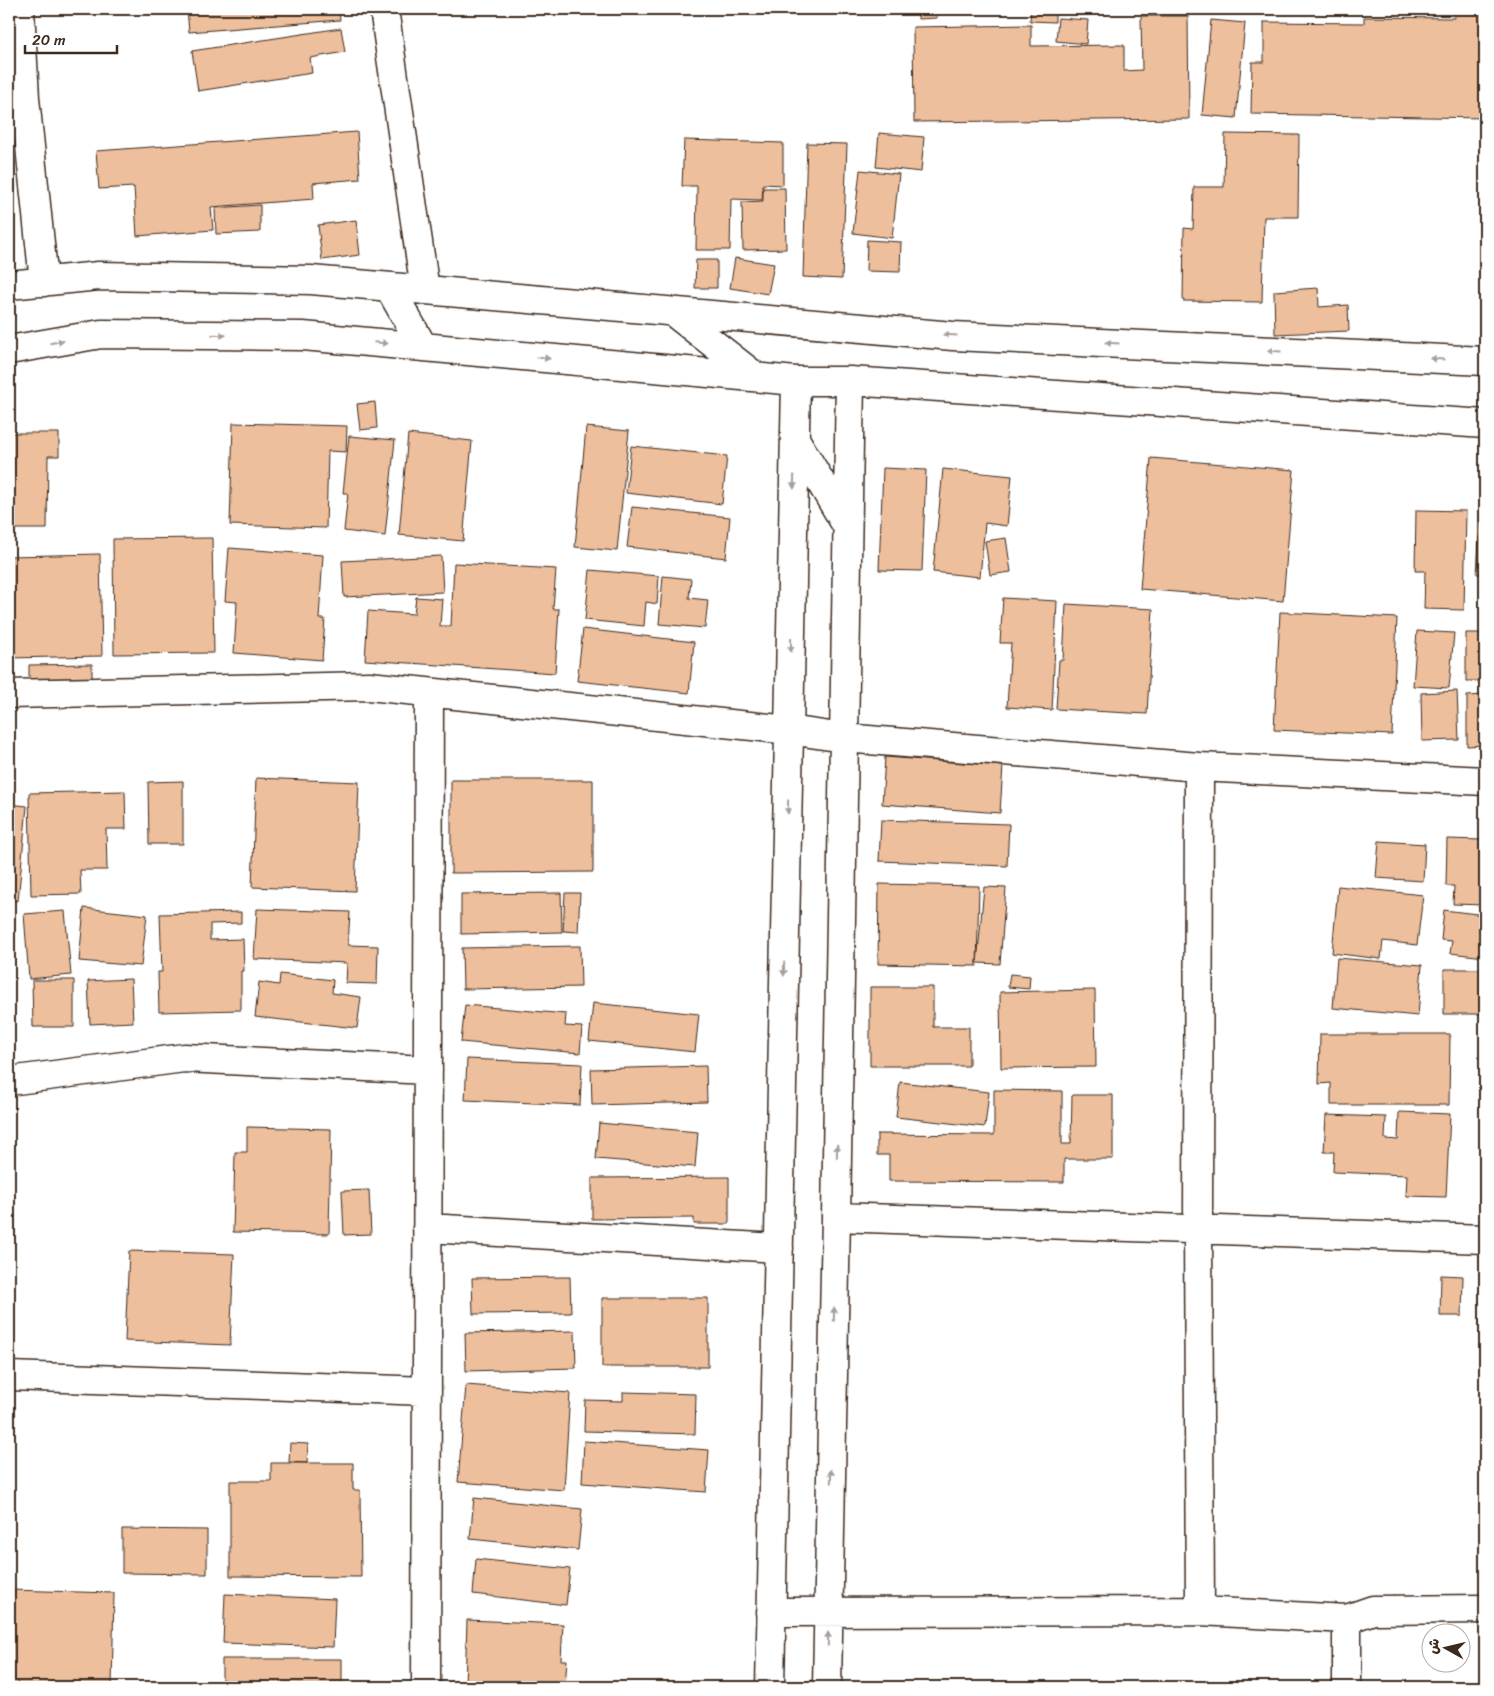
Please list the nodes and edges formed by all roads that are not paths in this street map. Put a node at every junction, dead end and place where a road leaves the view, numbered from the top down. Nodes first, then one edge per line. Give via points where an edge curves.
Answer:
1 (20, 9) edge
2 (384, 9) edge
3 (44, 282) junction
4 (9, 285) edge
5 (389, 287) junction
6 (425, 290) junction
7 (673, 312) junction
8 (423, 347) junction
9 (9, 350) edge
10 (1485, 361) edge
11 (756, 377) junction
12 (796, 381) junction
13 (850, 381) junction
14 (1485, 424) edge
15 (795, 439) junction
16 (847, 526) junction
17 (429, 692) junction
18 (9, 694) edge
19 (789, 730) junction
20 (844, 738) junction
21 (1199, 767) junction
22 (1485, 781) edge
23 (428, 1070) junction
24 (9, 1081) edge
25 (836, 1217) junction
26 (428, 1228) junction
27 (1198, 1229) junction
28 (1485, 1240) edge
29 (779, 1248) junction
30 (9, 1376) edge
31 (427, 1391) junction
32 (1485, 1609) edge
33 (1200, 1610) junction
34 (828, 1611) junction
35 (772, 1612) junction
36 (1347, 1619) junction
37 (426, 1687) edge
38 (770, 1687) edge
39 (827, 1687) edge
40 (1347, 1687) edge

1 - 3 street via 25,98
2 - 6 street
3 - 4 street
3 - 5 street via 99,276 312,280
5 - 6 street
5 - 8 street
6 - 7 street
10 -> 7 street via 953,336
7 - 11 street
9 -> 8 street via 101,334 303,336
8 -> 11 street
11 - 12 street
12 - 13 street
12 - 15 street
13 - 14 street
13 - 16 street
15 - 16 street
15 -> 19 street
16 - 20 street
17 - 18 street via 370,686
17 - 19 street
17 - 23 street
19 - 20 street
19 -> 29 street
20 - 21 street
25 -> 20 street
21 - 22 street
21 - 27 street
23 - 24 street via 184,1058
23 - 26 street
25 - 27 street
34 -> 25 street
26 - 29 street
26 - 31 street
27 - 28 street
27 - 33 street
29 - 35 street
30 - 31 street
31 - 37 street
32 - 36 street via 1373,1610
33 - 34 street
33 - 36 street
34 - 35 street
39 -> 34 street
35 - 38 street
36 - 40 street

